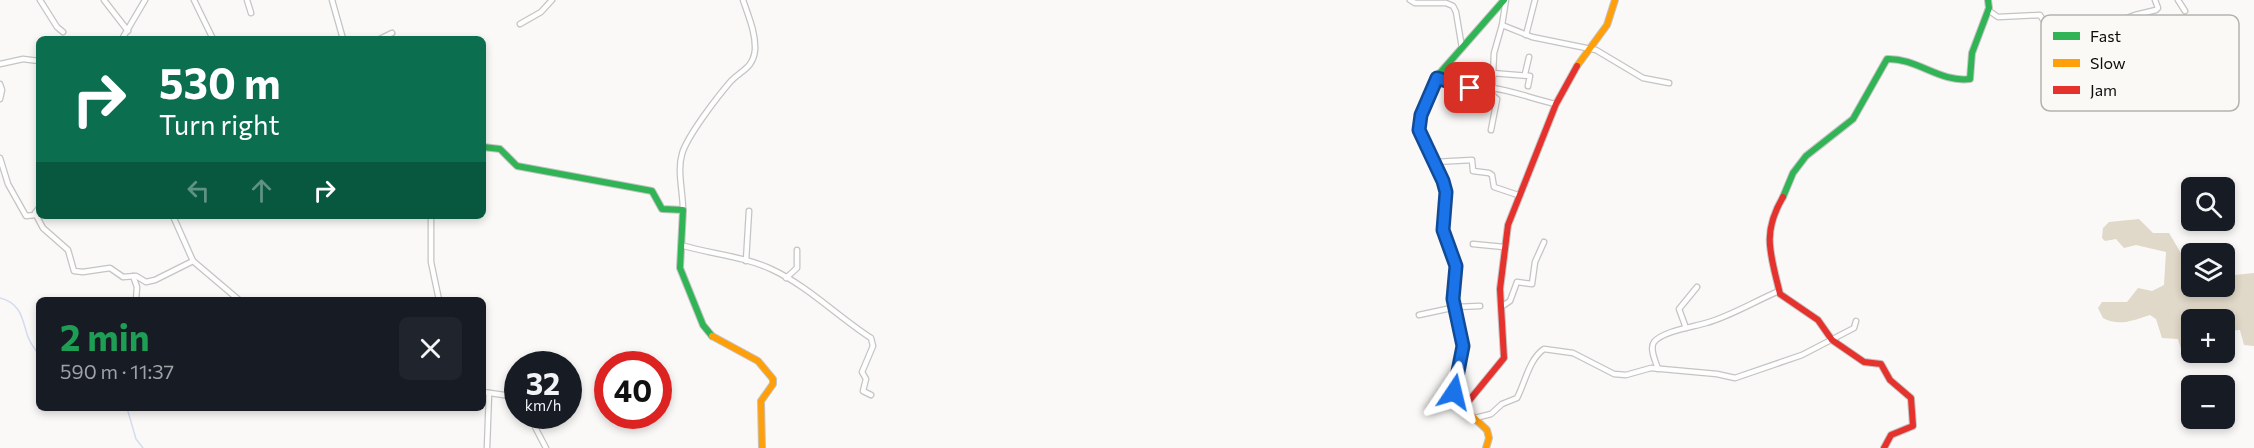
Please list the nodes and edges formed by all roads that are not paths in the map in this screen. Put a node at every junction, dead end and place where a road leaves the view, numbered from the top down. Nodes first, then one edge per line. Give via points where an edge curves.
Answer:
1 (40, 0) edge
2 (104, 0) edge
3 (145, 0) edge
4 (194, 0) edge
5 (247, 0) edge
6 (332, 0) edge
7 (552, 0) edge
8 (743, 0) edge
9 (1410, 0) edge
10 (1505, 0) edge
11 (1535, 0) edge
12 (1615, 0) edge
13 (1988, 0) edge
14 (2155, 0) edge
15 (2178, 0) edge
16 (1988, 10) junction
17 (2185, 11) dead end
18 (251, 13) dead end
19 (2134, 15) edge
20 (2041, 17) edge
21 (520, 24) dead end
22 (1502, 26) junction
23 (128, 31) junction
24 (63, 32) dead end
25 (392, 33) dead end
26 (1526, 35) junction
27 (124, 36) edge
28 (212, 36) edge
29 (342, 36) edge
30 (386, 36) edge
31 (1462, 48) junction
32 (1587, 50) junction
33 (1529, 57) dead end
34 (36, 61) edge
35 (0, 64) edge
36 (1516, 66) dead end
37 (1492, 73) junction
38 (1515, 74) junction
39 (1525, 74) junction
40 (1437, 78) junction
41 (1669, 83) dead end
42 (0, 84) edge
43 (1528, 86) dead end
44 (1492, 88) junction
45 (0, 99) edge
46 (1556, 104) junction
47 (1471, 107) dead end
48 (1491, 130) dead end
49 (486, 147) edge
50 (0, 158) edge
51 (1435, 162) junction
52 (1518, 195) junction
53 (684, 210) junction
54 (749, 211) dead end
55 (35, 215) edge
56 (37, 219) edge
57 (175, 219) edge
58 (431, 219) edge
59 (1544, 242) dead end
60 (1473, 244) dead end
61 (680, 245) junction
62 (1504, 247) junction
63 (797, 250) dead end
64 (193, 261) junction
65 (746, 261) junction
66 (133, 276) junction
67 (786, 278) junction
68 (1697, 287) dead end
69 (1779, 291) junction
70 (136, 297) edge
71 (235, 297) edge
72 (438, 297) edge
73 (1480, 306) dead end
74 (1456, 307) junction
75 (1501, 307) junction
76 (1419, 315) dead end
77 (1856, 321) dead end
78 (1686, 328) junction
79 (1833, 340) junction
80 (1658, 369) junction
81 (486, 393) edge
82 (504, 395) edge
83 (871, 395) dead end
84 (1463, 408) junction
85 (1475, 418) junction
86 (536, 429) edge
87 (487, 448) edge
88 (546, 448) edge
89 (762, 448) edge
90 (1486, 448) edge
91 (1884, 448) edge

1 - 24 street
2 - 23 street
3 - 23 street
4 - 28 street
5 - 18 street
6 - 29 street
7 - 21 street
8 - 53 street via 754,35 754,54 748,69 731,82 705,114 683,151 680,165
9 - 31 street via 1453,6
10 - 22 street
10 - 31 street
11 - 26 street
12 - 32 street via 1607,25
13 - 16 street
14 - 19 street via 2156,10
15 - 17 street
16 - 20 street via 1998,17
16 - 69 street via 1973,48 1970,79 1963,81 1901,59 1887,59 1850,123 1799,165 1769,226 1768,244
22 - 26 street
22 - 37 street
23 - 27 street
25 - 30 street
26 - 32 street
31 - 40 street
32 - 41 street via 1596,50 1644,78
32 - 46 street
33 - 39 street
34 - 35 street via 23,59
36 - 38 street
37 - 38 street
37 - 44 street
38 - 39 street
39 - 43 street via 1531,78
40 - 47 street via 1471,89
40 - 51 street via 1421,115 1419,130
42 - 45 street
44 - 46 street
44 - 48 street via 1497,99
46 - 52 street
49 - 53 street via 500,149 517,166 651,191 662,208
50 - 55 street via 6,180 26,216
51 - 52 street via 1472,160 1473,171 1492,175 1494,187
51 - 74 street via 1446,192 1444,237 1456,266
52 - 62 street
53 - 61 street
54 - 65 street
56 - 66 street via 68,250 74,271 110,268 125,278
57 - 64 street
58 - 72 street via 431,262
59 - 75 street via 1535,262 1532,284 1517,282 1510,301
60 - 62 street
61 - 65 street
61 - 89 street via 681,271 707,332 758,361 771,375 773,384 761,401
62 - 75 street
63 - 67 street via 797,268
64 - 66 street via 151,282
64 - 71 street
65 - 67 street via 768,267
66 - 70 street
67 - 83 street via 871,338 873,346 862,372 866,379 863,391
68 - 78 street via 1679,309
69 - 78 street
69 - 79 street via 1818,320
73 - 74 street
74 - 76 street
74 - 84 street via 1463,346 1454,392
75 - 84 street via 1504,358
77 - 79 street via 1854,328
78 - 80 street via 1654,342 1652,350
79 - 80 street via 1735,378
79 - 91 street via 1864,362 1881,364 1890,380 1911,399 1913,426 1891,435
80 - 85 street via 1614,375 1573,352 1542,350 1516,398 1491,414
81 - 82 street
81 - 87 street
84 - 85 street
85 - 90 street via 1488,433
86 - 88 street

